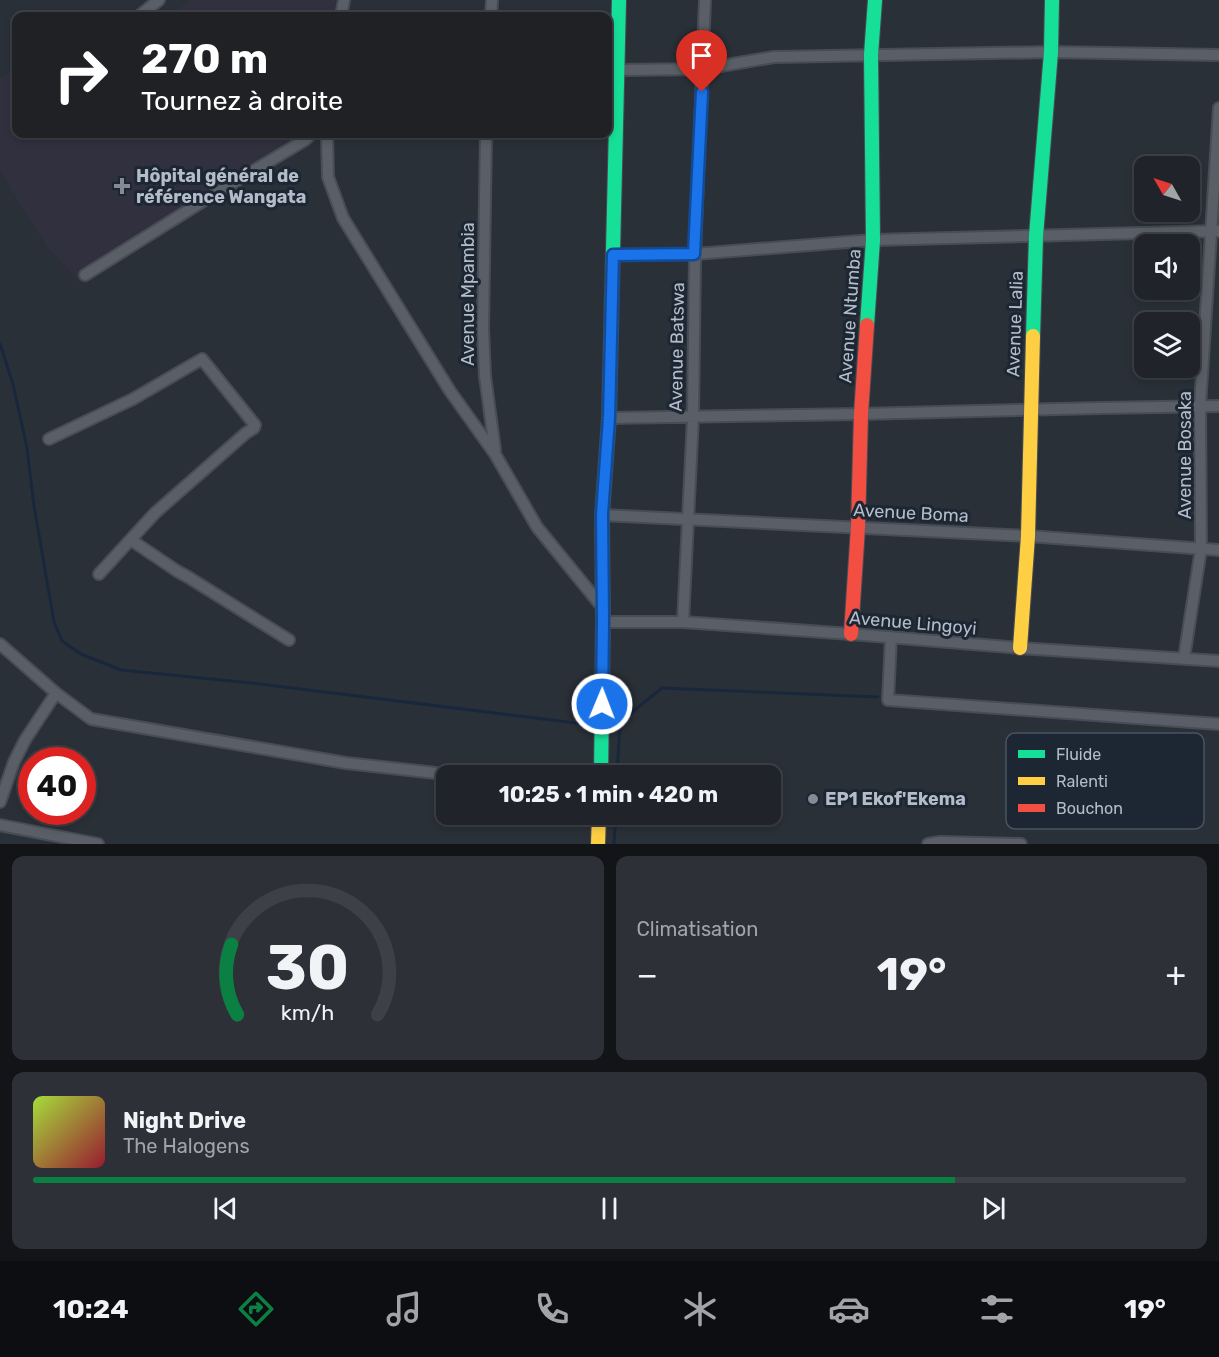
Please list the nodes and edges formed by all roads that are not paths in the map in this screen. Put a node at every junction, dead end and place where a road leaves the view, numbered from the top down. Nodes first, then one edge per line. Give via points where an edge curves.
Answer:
1 (159, 0) edge
2 (619, 0) edge
3 (705, 0) edge
4 (875, 0) edge
5 (1052, 0) edge
6 (144, 12) edge
7 (1051, 52) junction
8 (871, 55) junction
9 (1219, 55) edge
10 (703, 69) junction
11 (618, 70) junction
12 (1219, 108) edge
13 (307, 138) edge
14 (327, 138) edge
15 (486, 138) edge
16 (1215, 231) edge
17 (1036, 236) junction
18 (873, 240) junction
19 (694, 254) junction
20 (613, 255) junction
21 (86, 275) dead end
22 (1200, 406) junction
23 (1219, 406) edge
24 (1030, 410) junction
25 (861, 414) junction
26 (693, 417) junction
27 (609, 418) junction
28 (49, 439) dead end
29 (495, 454) junction
30 (602, 514) junction
31 (687, 519) junction
32 (858, 527) junction
33 (1028, 536) junction
34 (131, 540) junction
35 (1201, 549) junction
36 (1219, 550) edge
37 (99, 574) dead end
38 (603, 615) junction
39 (684, 622) junction
40 (851, 634) junction
41 (891, 637) junction
42 (289, 640) dead end
43 (0, 644) edge
44 (1020, 648) junction
45 (1184, 658) junction
46 (1219, 661) edge
47 (56, 693) junction
48 (1219, 724) edge
49 (601, 765) edge
50 (436, 773) edge
51 (0, 802) edge
52 (0, 825) edge
53 (599, 825) edge
54 (972, 843) edge
55 (98, 844) edge
56 (598, 844) edge
57 (928, 844) edge
58 (1021, 844) edge

1 - 6 street
2 - 11 street
3 - 10 street, Avenue Batswa
4 - 8 street, Avenue Ntumba
5 - 7 street, Avenue Lalia
7 - 8 street
7 - 9 street
7 - 17 street, Avenue Lalia
8 - 10 street via 774,57
8 - 18 street, Avenue Ntumba
10 - 11 street
10 - 19 street, Avenue Batswa
11 - 20 street
12 - 16 street, Avenue Bosaka
13 - 21 street
14 - 29 street via 328,177 343,218 450,391
15 - 29 street, Avenue Mpambia via 483,329
16 - 17 street
16 - 22 street, Avenue Bosaka
17 - 18 street
17 - 24 street, Avenue Lalia
18 - 19 street
18 - 25 street, Avenue Ntumba
19 - 20 street
19 - 26 street, Avenue Batswa
20 - 27 street
22 - 23 street
22 - 24 street
22 - 35 street, Avenue Bosaka
24 - 25 street
24 - 33 street, Avenue Lalia
25 - 26 street
25 - 32 street, Avenue Ntumba
26 - 27 street
26 - 31 street, Avenue Batswa
27 - 30 street
28 - 34 street via 134,399 202,359 254,428 154,513
29 - 38 street via 537,527
30 - 31 street, Avenue Boma
30 - 38 street
31 - 32 street, Avenue Boma
31 - 39 street, Avenue Batswa
32 - 33 street, Avenue Boma
32 - 40 street, Avenue Ntumba
33 - 35 street, Avenue Boma
33 - 44 street, Avenue Lalia
34 - 37 street
34 - 42 street
35 - 36 street, Avenue Boma
35 - 45 street, Avenue Bosaka
38 - 39 street, Avenue Lingoyi
38 - 49 street
39 - 40 street, Avenue Lingoyi
40 - 41 street, Avenue Lingoyi
41 - 44 street, Avenue Lingoyi
41 - 48 street via 888,700
43 - 47 street
44 - 45 street, Avenue Lingoyi
45 - 46 street, Avenue Lingoyi
47 - 50 street via 91,718 346,763
47 - 51 street via 25,740
52 - 55 street
53 - 56 street
54 - 57 street
54 - 58 street

